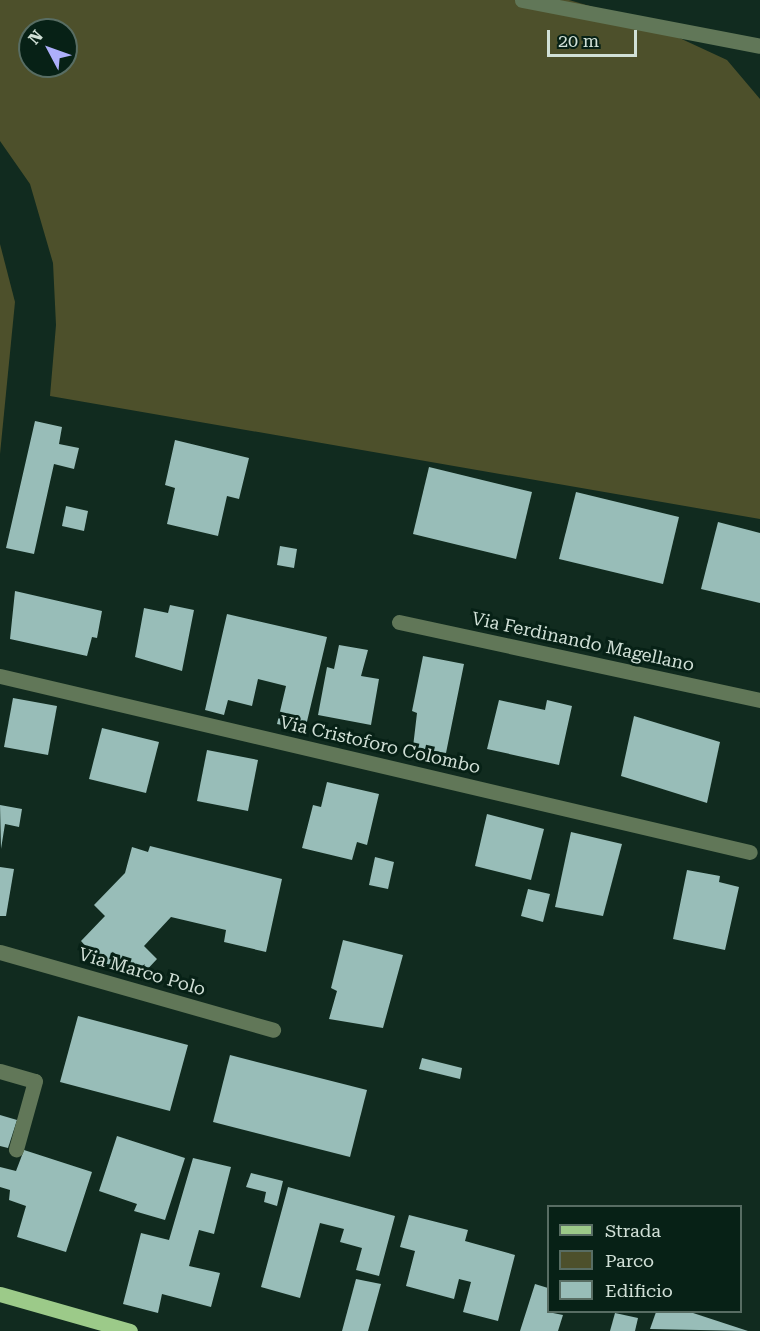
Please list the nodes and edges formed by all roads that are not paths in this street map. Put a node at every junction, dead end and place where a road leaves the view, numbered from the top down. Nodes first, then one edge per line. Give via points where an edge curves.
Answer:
1 (522, 0) edge
2 (760, 46) edge
3 (399, 622) dead end
4 (0, 676) edge
5 (760, 700) edge
6 (750, 852) dead end
7 (0, 952) edge
8 (273, 1030) dead end
9 (0, 1071) edge
10 (16, 1149) dead end
11 (0, 1294) edge
12 (130, 1331) edge

1 - 2 street
3 - 5 street, Via Ferdinando Magellano
4 - 6 street, Via Cristoforo Colombo
7 - 8 street, Via Marco Polo
9 - 10 street via 35,1081
11 - 12 main road

